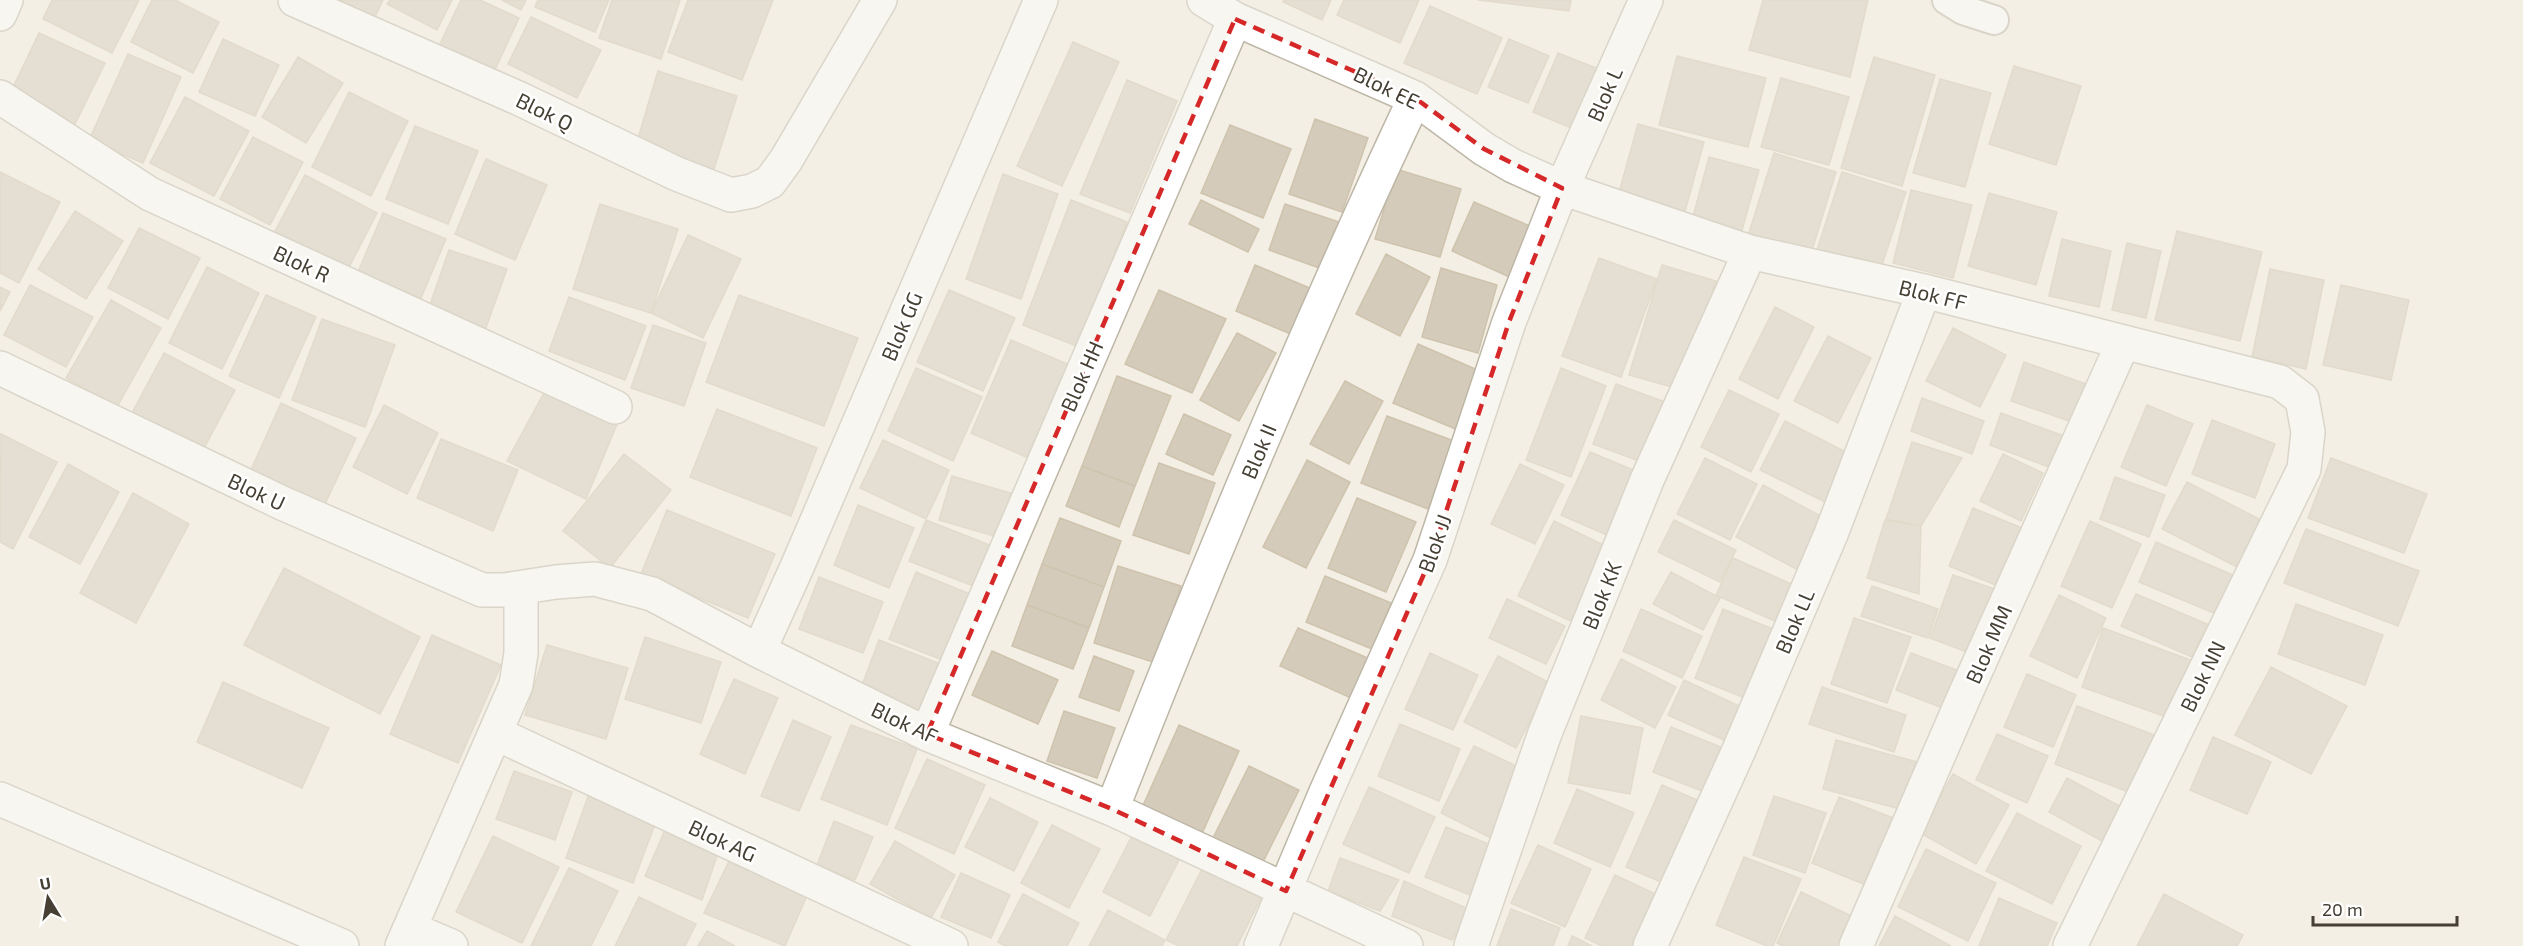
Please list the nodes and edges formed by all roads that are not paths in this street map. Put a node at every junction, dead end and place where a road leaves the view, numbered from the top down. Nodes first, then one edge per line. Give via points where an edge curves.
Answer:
1 (6, 0) edge
2 (295, 0) edge
3 (1041, 0) edge
4 (1204, 0) edge
5 (1646, 0) edge
6 (1947, 0) edge
7 (872, 2) edge
8 (0, 14) edge
9 (1235, 19) junction
10 (1994, 20) dead end
11 (0, 97) edge
12 (1415, 98) junction
13 (1562, 189) junction
14 (1750, 252) junction
15 (1924, 291) junction
16 (2123, 343) junction
17 (0, 368) edge
18 (2302, 399) joint
19 (615, 407) dead end
20 (521, 588) junction
21 (759, 651) junction
22 (495, 734) junction
23 (927, 734) junction
24 (0, 799) edge
25 (1112, 809) junction
26 (1286, 891) junction
27 (406, 938) edge
28 (342, 946) edge
29 (451, 946) edge
30 (951, 946) edge
31 (1261, 946) edge
32 (1406, 946) edge
33 (1471, 946) edge
34 (1650, 946) edge
35 (1856, 946) edge
36 (2070, 946) edge

1 - 8 street
2 - 7 street, Blok Q via 730,195 770,182 786,160
3 - 21 street, Blok GG
4 - 9 street, Blok EE
5 - 13 street, Blok L
6 - 10 lane
9 - 12 street, Blok EE
9 - 23 street, Blok HH
11 - 19 street, Blok R via 150,194
12 - 13 street, Blok EE via 1484,149
12 - 25 street, Blok II via 1330,279 1183,627
13 - 14 street, Blok FF
13 - 26 street, Blok JJ via 1509,322 1430,560
14 - 15 street, Blok FF
14 - 33 street, Blok KK via 1647,480 1550,722
15 - 16 street, Blok FF
15 - 34 street, Blok LL via 1826,545
16 - 18 street, Blok FF via 2280,382
16 - 35 street, Blok MM
17 - 20 street, Blok U via 282,503 482,590
18 - 36 street, Blok NN via 2308,432 2304,469
20 - 21 street, Blok AF via 595,579 652,594
20 - 22 street via 521,653 516,685
21 - 23 street, Blok AF
22 - 27 street
22 - 30 street, Blok AG
23 - 25 street, Blok AF
24 - 28 street
25 - 26 street, Blok AF
26 - 31 street, Blok JJ
26 - 32 street, Blok AF
27 - 29 street

